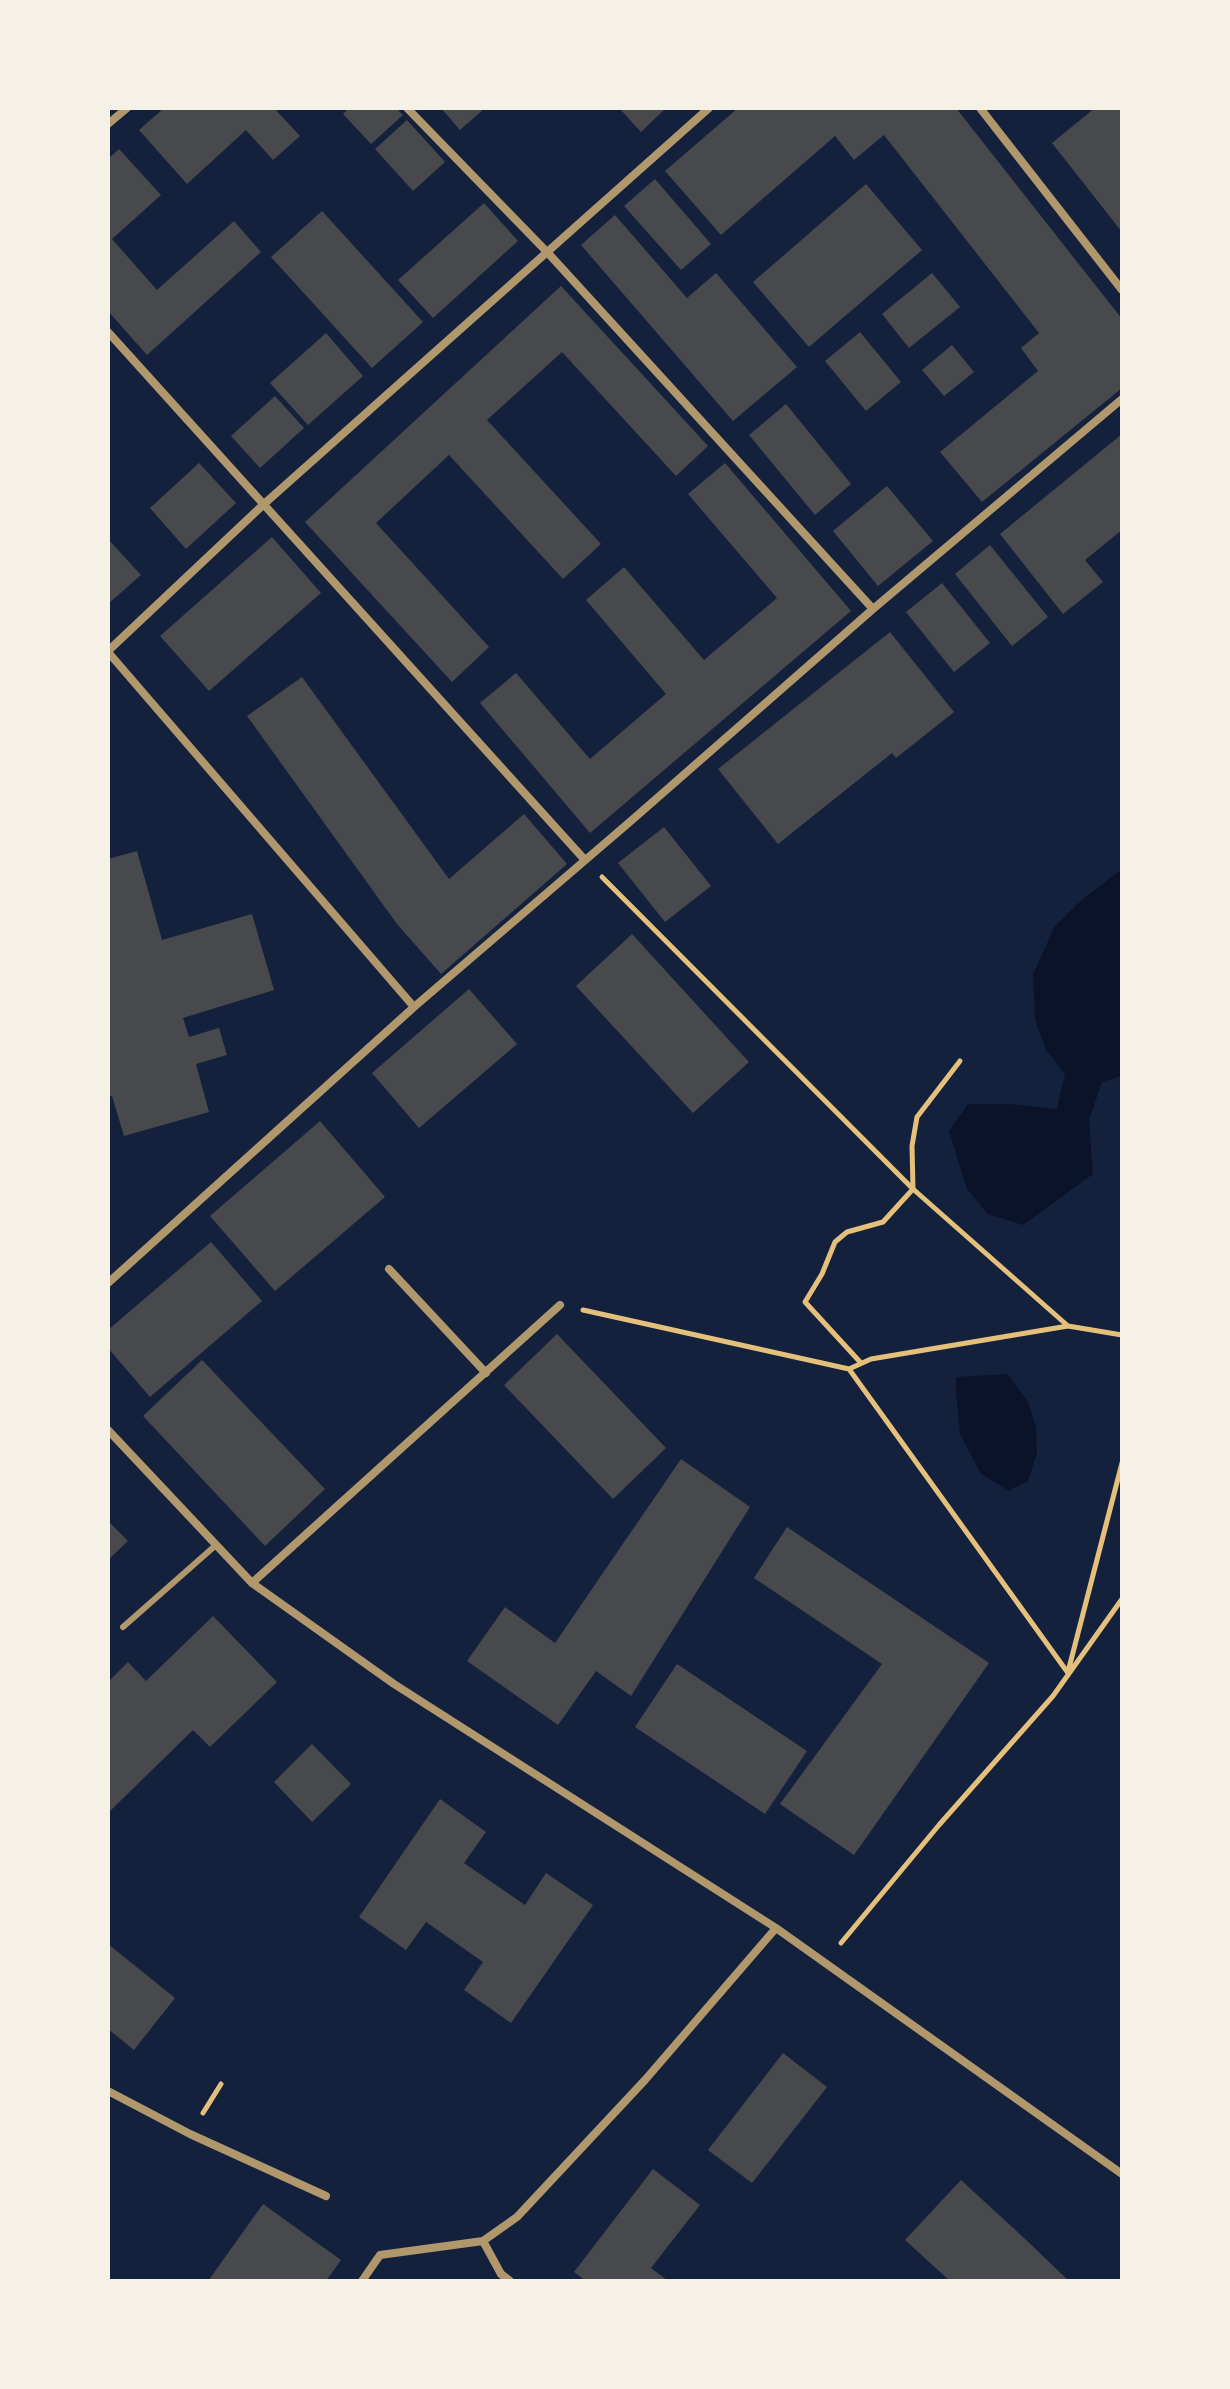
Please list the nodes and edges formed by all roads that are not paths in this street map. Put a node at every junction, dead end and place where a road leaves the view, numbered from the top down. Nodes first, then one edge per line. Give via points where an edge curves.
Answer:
1 (127, 108) edge
2 (407, 108) edge
3 (709, 108) edge
4 (980, 108) edge
5 (108, 124) edge
6 (548, 253) junction
7 (1122, 290) edge
8 (108, 332) edge
9 (1122, 399) edge
10 (264, 504) junction
11 (873, 609) junction
12 (108, 652) edge
13 (584, 859) junction
14 (414, 1007) junction
15 (389, 1269) dead end
16 (108, 1283) edge
17 (560, 1305) road end
18 (486, 1373) junction
19 (108, 1430) edge
20 (216, 1545) junction
21 (252, 1583) junction
22 (123, 1627) dead end
23 (776, 1928) junction
24 (108, 2091) edge
25 (1122, 2174) edge
26 (326, 2196) dead end
27 (483, 2241) junction
28 (498, 2278) edge
29 (362, 2281) edge
30 (510, 2281) edge

1 - 5 street
2 - 6 street
3 - 6 street
4 - 7 street
6 - 10 street
6 - 11 street
8 - 10 street
9 - 11 street
10 - 12 street
10 - 13 street
11 - 13 street
12 - 14 street
13 - 14 street
14 - 16 street
15 - 18 street
17 - 18 street
18 - 21 street
19 - 20 street
20 - 21 street
20 - 22 lane
21 - 23 street via 394,1684
23 - 25 street
23 - 27 street via 635,2091 517,2217
24 - 26 street
27 - 28 street
27 - 29 street via 380,2255
28 - 30 street

